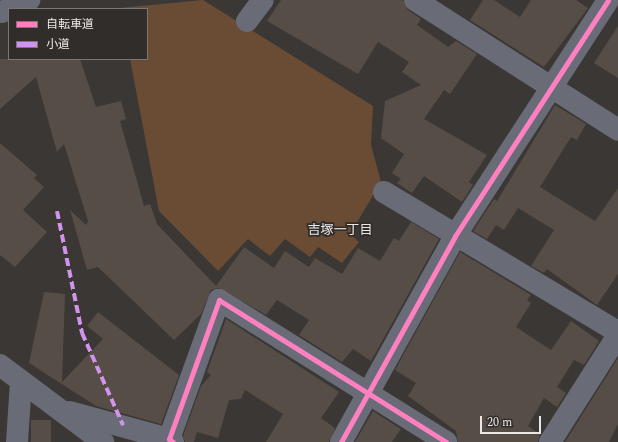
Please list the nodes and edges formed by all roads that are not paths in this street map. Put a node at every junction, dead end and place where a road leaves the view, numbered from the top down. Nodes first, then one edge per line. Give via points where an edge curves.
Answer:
1 (28, 0) edge
2 (263, 0) edge
3 (415, 0) edge
4 (608, 0) edge
5 (11, 8) edge
6 (8, 9) edge
7 (2, 12) dead end
8 (248, 21) dead end
9 (551, 87) junction
10 (618, 130) edge
11 (384, 192) dead end
12 (454, 236) junction
13 (618, 333) edge
14 (0, 365) edge
15 (21, 382) junction
16 (366, 393) junction
17 (61, 410) junction
18 (171, 441) edge
19 (17, 442) edge
20 (103, 442) edge
21 (340, 442) edge
22 (446, 442) edge
23 (550, 442) edge

1 - 5 street
2 - 8 street
3 - 9 street
4 - 9 street
6 - 7 street
9 - 10 street
9 - 12 street
11 - 12 street
12 - 13 street
12 - 16 street
13 - 23 street
14 - 15 street
15 - 17 street
15 - 19 street
16 - 18 street via 219,300
16 - 21 street
16 - 22 street
17 - 18 street
17 - 20 street

